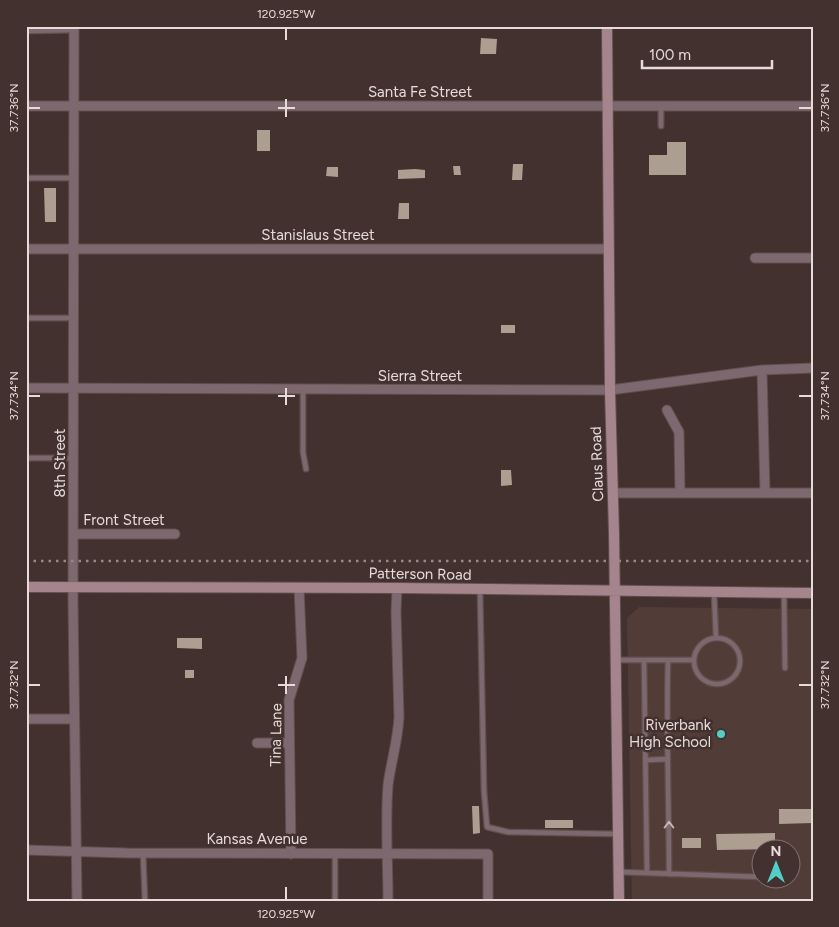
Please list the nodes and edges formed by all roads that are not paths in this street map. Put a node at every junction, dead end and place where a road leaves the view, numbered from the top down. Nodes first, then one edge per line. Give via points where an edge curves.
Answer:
1 (607, 26) edge
2 (74, 28) edge
3 (26, 31) edge
4 (26, 106) edge
5 (74, 106) junction
6 (607, 106) junction
7 (661, 106) junction
8 (813, 106) edge
9 (661, 126) dead end
10 (26, 178) edge
11 (73, 178) junction
12 (26, 249) edge
13 (74, 249) junction
14 (609, 249) junction
15 (755, 258) dead end
16 (813, 258) edge
17 (26, 318) edge
18 (73, 318) junction
19 (813, 368) edge
20 (762, 370) junction
21 (26, 388) edge
22 (74, 388) junction
23 (303, 389) junction
24 (610, 390) junction
25 (667, 410) dead end
26 (26, 458) edge
27 (74, 458) junction
28 (306, 469) dead end
29 (613, 493) junction
30 (680, 493) junction
31 (765, 493) junction
32 (813, 493) edge
33 (74, 534) junction
34 (175, 534) dead end
35 (26, 586) edge
36 (73, 587) junction
37 (299, 588) junction
38 (397, 588) junction
39 (480, 589) junction
40 (615, 591) junction
41 (714, 592) junction
42 (784, 593) junction
43 (813, 593) edge
44 (716, 638) junction
45 (616, 660) junction
46 (644, 660) junction
47 (668, 660) junction
48 (694, 660) junction
49 (785, 668) dead end
50 (26, 719) edge
51 (74, 719) junction
52 (257, 743) dead end
53 (289, 743) junction
54 (668, 759) junction
55 (647, 760) junction
56 (618, 834) junction
57 (26, 850) edge
58 (76, 851) junction
59 (143, 852) junction
60 (335, 853) junction
61 (388, 853) junction
62 (291, 854) junction
63 (619, 872) junction
64 (647, 873) junction
65 (669, 874) junction
66 (752, 877) edge
67 (77, 901) edge
68 (144, 901) edge
69 (336, 901) edge
70 (388, 901) edge
71 (488, 901) edge
72 (619, 901) edge

1 - 6 main road, Claus Road
2 - 3 lane
2 - 5 street, 8th Street
4 - 5 street, Santa Fe Street
5 - 6 street, Santa Fe Street
5 - 11 street, 8th Street
6 - 7 street, Santa Fe Street
6 - 14 main road, Claus Road
7 - 8 street, Santa Fe Street
7 - 9 lane
10 - 11 lane
11 - 13 street, 8th Street
12 - 13 street, Stanislaus Street
13 - 14 street, Stanislaus Street
13 - 18 street, 8th Street
14 - 24 main road, Claus Road
15 - 16 street
17 - 18 lane
18 - 22 street, 8th Street
19 - 20 street, Sierra Street
20 - 24 street, Sierra Street
20 - 31 street
21 - 22 street, Sierra Street
22 - 23 street, Sierra Street
22 - 27 street, 8th Street
23 - 24 street, Sierra Street
23 - 28 lane via 302,452
24 - 29 main road, Claus Road
25 - 30 street via 679,432
26 - 27 lane
27 - 33 street, 8th Street
29 - 30 street
29 - 40 main road, Claus Road
30 - 31 street
31 - 32 street
33 - 34 street, Front Street
33 - 36 street, 8th Street
35 - 36 main road, Patterson Road
36 - 37 main road, Patterson Road
36 - 51 street, 8th Street
37 - 38 main road, Patterson Road
37 - 53 street, Tina Lane via 302,658 289,700
38 - 39 main road, Patterson Road
38 - 61 street via 399,717 388,788
39 - 40 main road, Patterson Road
39 - 56 lane via 487,827 508,832
40 - 41 main road, Patterson Road
40 - 45 main road, Claus Road
41 - 42 main road, Patterson Road
41 - 44 lane
42 - 43 main road, Patterson Road
42 - 49 lane
44 - 48 lane via 704,641
44 - 48 lane via 726,639 738,649 740,664 734,678 712,684 698,675
45 - 46 lane
45 - 56 main road, Claus Road
46 - 47 lane
46 - 55 lane
47 - 48 lane
47 - 54 lane
50 - 51 street
51 - 58 street, 8th Street
52 - 53 street
53 - 62 street, Tina Lane
54 - 55 lane
65 -> 54 lane
55 - 64 lane
56 - 63 main road, Claus Road
57 - 58 street, Kansas Avenue
58 - 59 street, Kansas Avenue
58 - 67 street, 8th Street
59 - 62 street, Kansas Avenue
59 - 68 lane
60 - 61 street, Kansas Avenue
60 - 62 street, Kansas Avenue
60 - 69 lane
61 - 70 street
61 - 71 street, Kansas Avenue via 488,854
63 - 64 lane
63 - 72 main road, Claus Road
64 - 65 lane
65 - 66 lane

